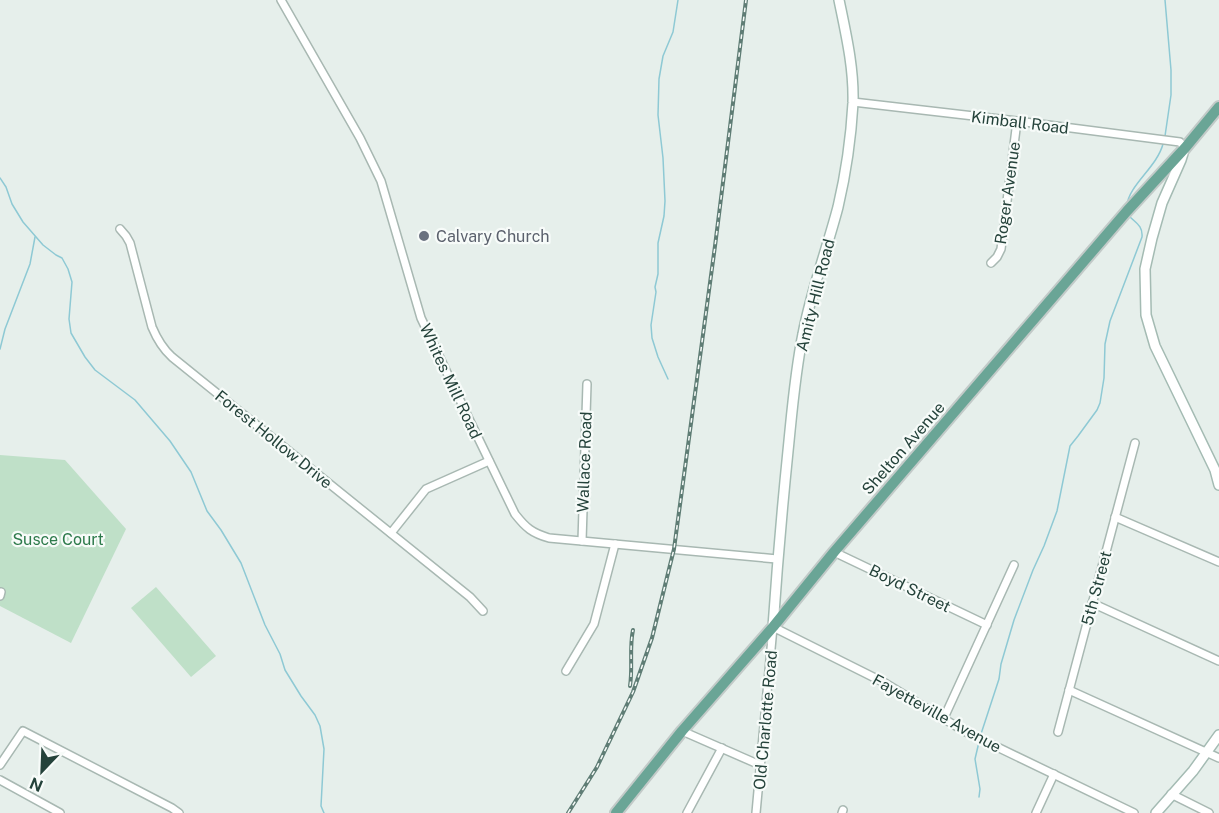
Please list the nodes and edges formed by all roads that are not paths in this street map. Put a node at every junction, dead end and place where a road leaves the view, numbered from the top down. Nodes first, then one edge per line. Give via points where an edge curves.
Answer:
1 (281, 0) edge
2 (839, 0) edge
3 (853, 102) junction
4 (1219, 107) edge
5 (1017, 120) junction
6 (1185, 148) junction
7 (120, 229) dead end
8 (991, 263) dead end
9 (587, 384) dead end
10 (1135, 443) dead end
11 (489, 461) junction
12 (1219, 485) edge
13 (1115, 517) junction
14 (391, 533) junction
15 (582, 541) junction
16 (615, 544) junction
17 (834, 552) junction
18 (777, 559) junction
19 (1219, 562) edge
20 (1014, 565) dead end
21 (1092, 603) junction
22 (483, 611) dead end
23 (987, 625) junction
24 (773, 627) junction
25 (1219, 661) edge
26 (566, 671) dead end
27 (1069, 690) junction
28 (943, 720) junction
29 (682, 731) junction
30 (1058, 732) dead end
31 (1219, 735) edge
32 (722, 748) junction
33 (1207, 753) junction
34 (1219, 758) edge
35 (0, 765) edge
36 (760, 765) junction
37 (1053, 774) junction
38 (0, 780) edge
39 (1171, 794) junction
40 (60, 813) edge
41 (179, 813) edge
42 (616, 813) edge
43 (687, 813) edge
44 (756, 813) edge
45 (1036, 813) edge
46 (1134, 813) edge
47 (1156, 813) edge
48 (1209, 813) edge

1 - 11 street, Whites Mill Road via 381,181 421,318
2 - 3 street, Amity Hill Road via 850,52
3 - 5 street, Kimball Road
3 - 18 street, Amity Hill Road via 838,205 803,333
4 - 6 main road, Shelton Avenue
5 - 6 street, Kimball Road via 1180,142
5 - 8 street, Roger Avenue via 1001,249
6 - 12 street via 1152,238 1145,270 1146,315 1155,346
6 - 17 main road, Shelton Avenue
7 - 14 street, Forest Hollow Drive via 130,243 152,327 163,349
9 - 15 street, Wallace Road
10 - 13 street, 5th Street
11 - 14 street via 426,489
11 - 15 street, Whites Mill Road via 524,526 536,534
13 - 19 street
13 - 21 street, 5th Street
14 - 22 street, Forest Hollow Drive
15 - 16 street, Whites Mill Road
16 - 18 street, Whites Mill Road
16 - 26 street via 594,624
17 - 23 street, Boyd Street
17 - 24 main road, Shelton Avenue
18 - 24 street, Amity Hill Road
20 - 23 street
21 - 25 street
21 - 27 street, 5th Street
23 - 28 street
24 - 28 street, Fayetteville Avenue via 885,683
24 - 29 main road, Shelton Avenue
24 - 36 street, Old Charlotte Road
27 - 30 street, 5th Street
27 - 33 street
28 - 37 street, Fayetteville Avenue
29 - 32 street
29 - 42 main road, Shelton Avenue
31 - 33 street
32 - 36 street
32 - 43 street
33 - 34 street
33 - 39 street
35 - 41 street via 23,731
36 - 44 street, Old Charlotte Road
37 - 45 street
37 - 46 street, Fayetteville Avenue
38 - 40 street
39 - 47 street
39 - 48 street

